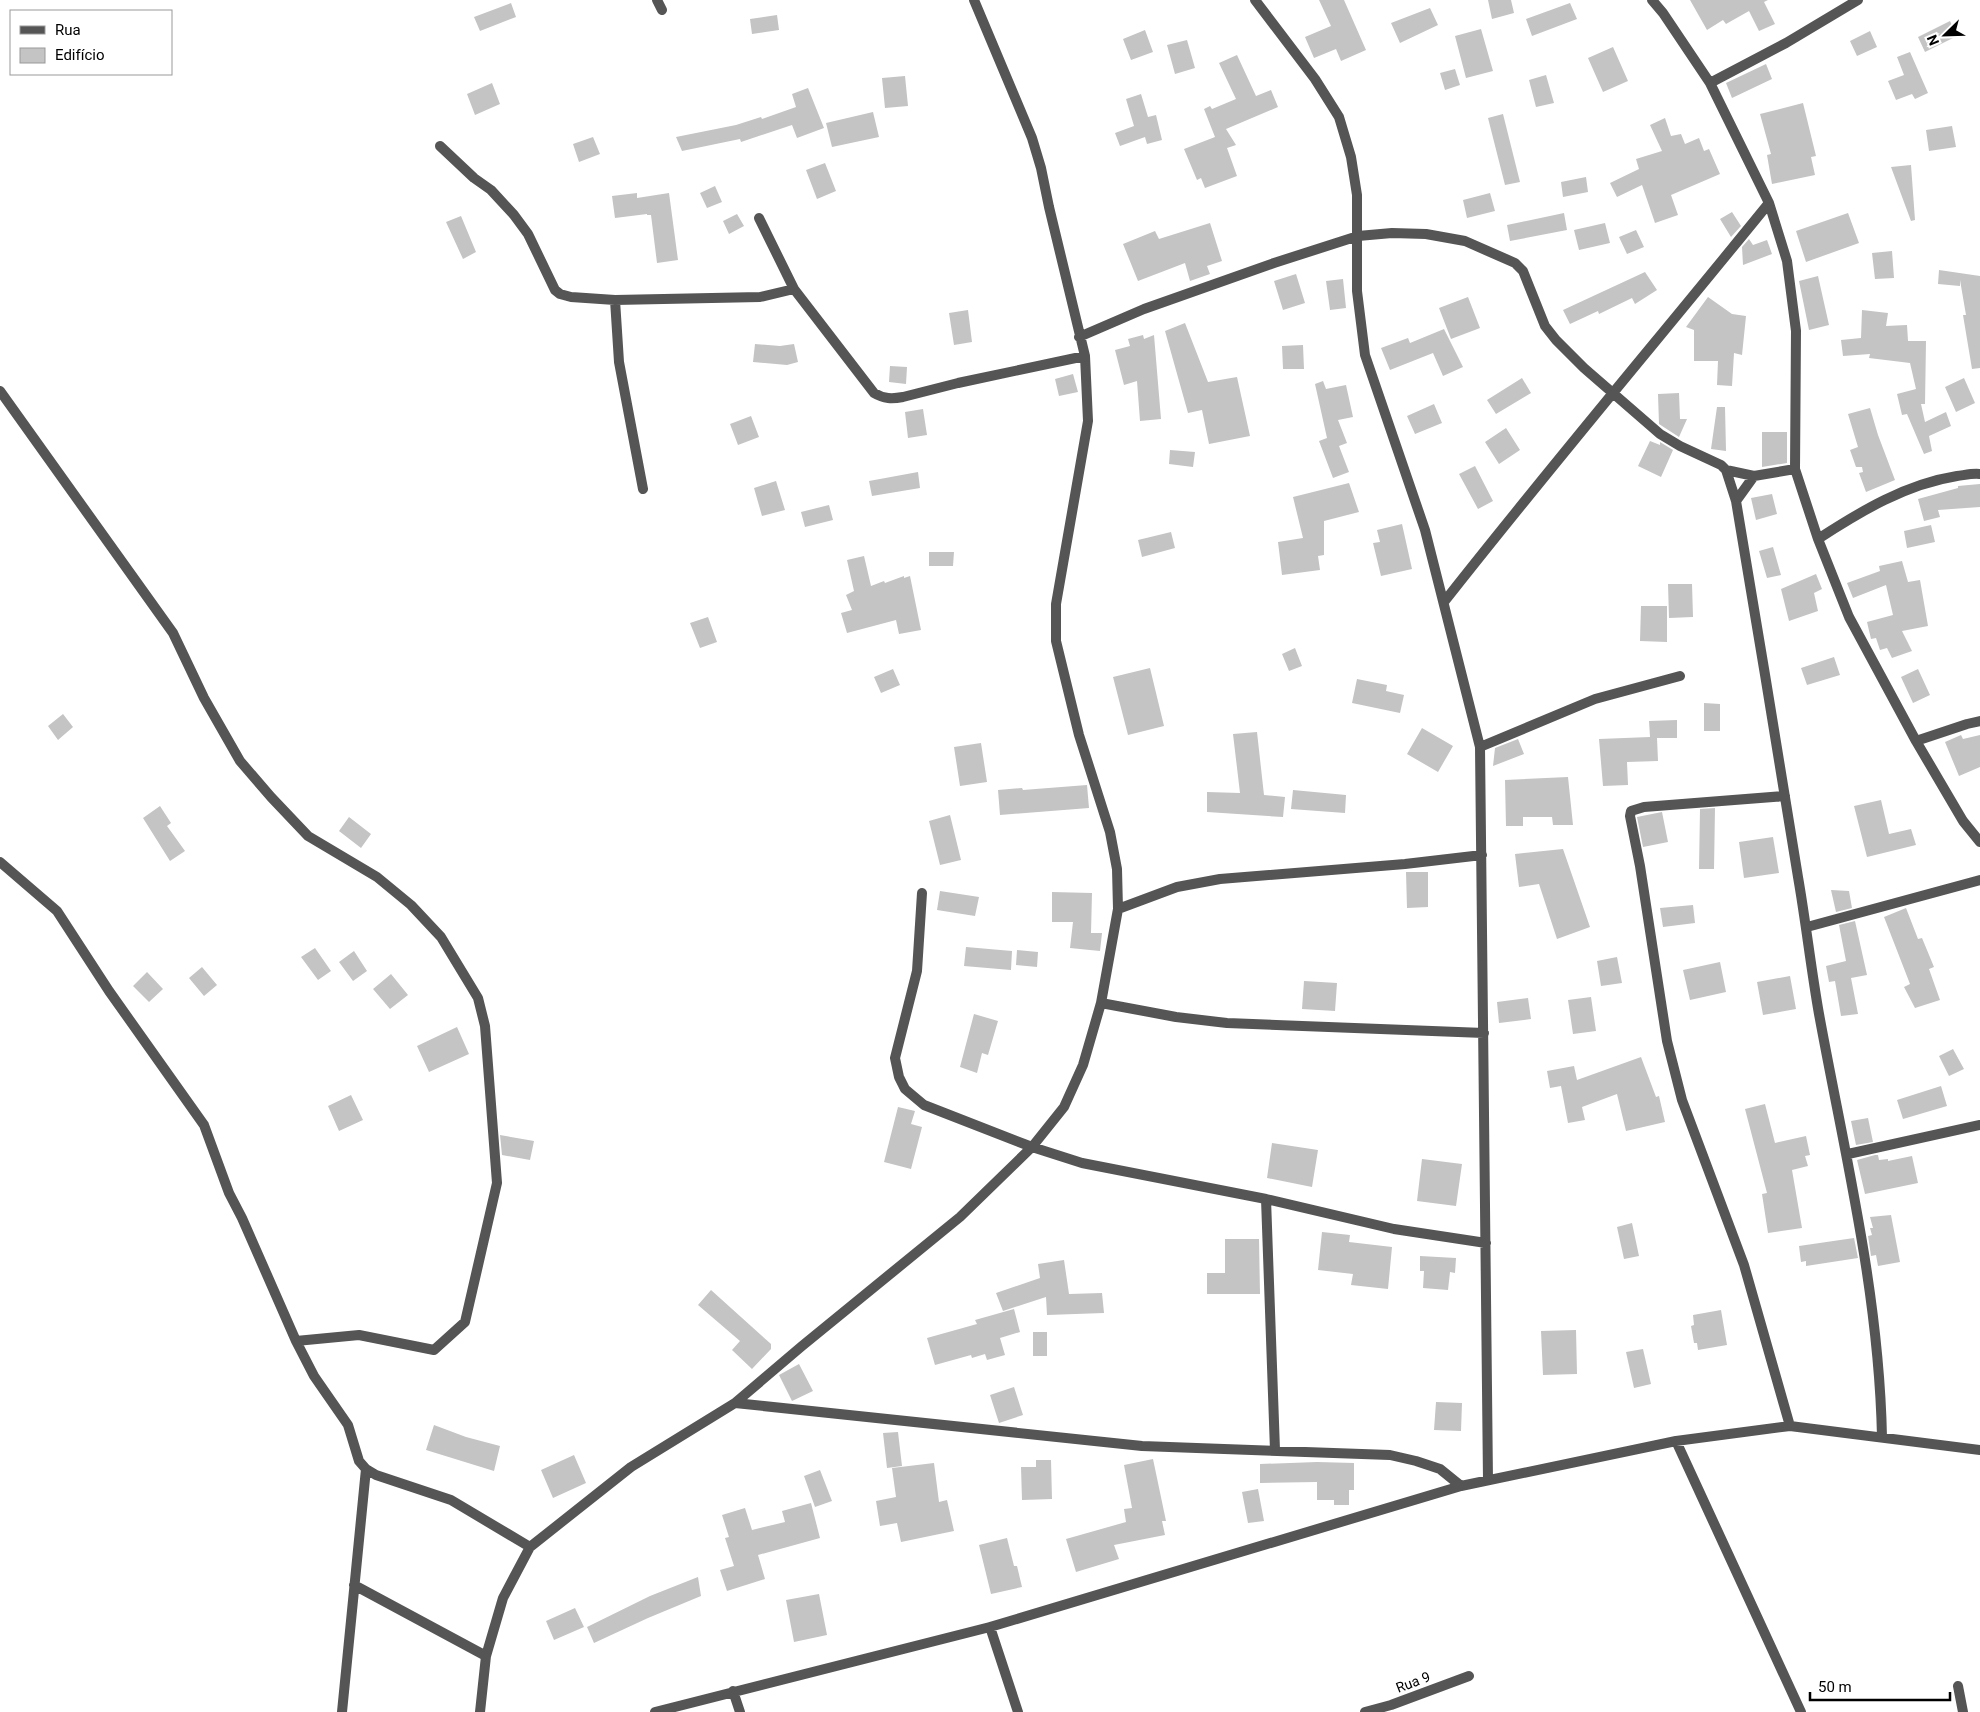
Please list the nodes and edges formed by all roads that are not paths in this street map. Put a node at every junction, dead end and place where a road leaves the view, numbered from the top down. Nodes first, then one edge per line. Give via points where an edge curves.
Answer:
1 (657, 0) edge
2 (974, 0) edge
3 (1255, 0) edge
4 (1652, 0) edge
5 (1858, 0) edge
6 (662, 10) dead end
7 (1710, 83) junction
8 (440, 146) dead end
9 (1768, 203) junction
10 (759, 218) dead end
11 (1358, 236) junction
12 (794, 289) junction
13 (615, 300) junction
14 (1080, 337) junction
15 (1084, 356) junction
16 (0, 391) edge
17 (1614, 394) junction
18 (1796, 469) junction
19 (1726, 470) junction
20 (1980, 474) edge
21 (1754, 476) junction
22 (643, 490) dead end
23 (1736, 501) junction
24 (1818, 539) junction
25 (1444, 602) junction
26 (1680, 676) dead end
27 (1980, 721) edge
28 (1916, 741) junction
29 (1480, 747) junction
30 (1785, 796) junction
31 (1980, 842) edge
32 (1482, 855) junction
33 (0, 862) edge
34 (1980, 880) edge
35 (922, 893) dead end
36 (1118, 909) junction
37 (1806, 927) junction
38 (1101, 1003) junction
39 (1484, 1033) junction
40 (1980, 1125) edge
41 (1032, 1146) junction
42 (1848, 1154) junction
43 (1266, 1199) junction
44 (1486, 1243) junction
45 (296, 1341) junction
46 (735, 1403) junction
47 (1790, 1426) junction
48 (1882, 1438) junction
49 (1676, 1441) junction
50 (1275, 1450) junction
51 (1980, 1450) edge
52 (366, 1470) junction
53 (1488, 1480) junction
54 (1461, 1486) junction
55 (530, 1547) junction
56 (354, 1585) junction
57 (990, 1627) junction
58 (486, 1656) junction
59 (1469, 1676) dead end
60 (1958, 1686) dead end
61 (733, 1691) junction
62 (342, 1712) edge
63 (480, 1712) edge
64 (655, 1712) edge
65 (740, 1712) edge
66 (1018, 1712) edge
67 (1365, 1712) edge
68 (1801, 1712) edge
69 (1963, 1712) edge

1 - 6 street
2 - 14 street via 1036,153
3 - 11 street via 1315,79 1339,117 1351,156
4 - 7 street
5 - 7 street
7 - 9 street
8 - 13 street via 491,190 514,215 528,234 555,290 571,297
9 - 17 street
9 - 18 street via 1786,261 1796,331
10 - 12 street
11 - 14 street via 1161,303
11 - 17 street via 1426,234 1465,241 1515,264 1523,271 1542,318 1556,340
11 - 25 street via 1357,291 1365,354 1425,530
12 - 13 street via 760,297
12 - 15 street via 874,393 886,398 903,397
13 - 22 street via 618,362
14 - 15 street
15 - 36 street via 1088,420 1056,604 1056,640 1079,734 1110,832 1117,869
16 - 45 street via 173,633 204,698 240,761 308,836 378,877 411,905 441,938 478,998 485,1026 497,1183 465,1322 434,1350 359,1335
17 - 19 street via 1660,434
17 - 25 street
18 - 21 street
18 - 24 street
19 - 21 street
19 - 23 street
20 - 24 street via 1941,479 1897,494 1868,507
21 - 23 street
23 - 30 street
24 - 28 street via 1848,617
25 - 29 street
26 - 29 street via 1595,699
27 - 28 street
28 - 31 street
29 - 32 street
30 - 37 street
30 - 47 street via 1644,807 1631,811 1630,816 1667,1041 1682,1100 1744,1265
32 - 36 street via 1220,879 1177,886
32 - 39 street
33 - 45 street via 56,911 204,1125 229,1193
34 - 37 street
35 - 41 street via 917,971 895,1058 904,1089 924,1105
36 - 38 street
37 - 42 street via 1819,1013
38 - 39 street via 1227,1024
38 - 41 street via 1083,1065 1064,1107
39 - 44 street
40 - 42 street
41 - 43 street via 1082,1163
41 - 46 street via 960,1217
42 - 48 street via 1875,1323
43 - 44 street via 1394,1229
43 - 50 street
44 - 53 street
45 - 52 street via 314,1376 348,1425 359,1461
46 - 50 street via 1142,1446
46 - 55 street via 631,1467
47 - 48 street
47 - 49 street
48 - 51 street
49 - 53 street
49 - 68 street
50 - 54 street via 1390,1455 1440,1469
52 - 55 street via 451,1500
52 - 56 street
53 - 54 street
54 - 57 street
55 - 58 street via 502,1598
56 - 58 street
56 - 62 street
57 - 61 street
57 - 66 street
58 - 63 street
59 - 67 street, Rua 9
60 - 69 street
61 - 64 street
61 - 65 street

